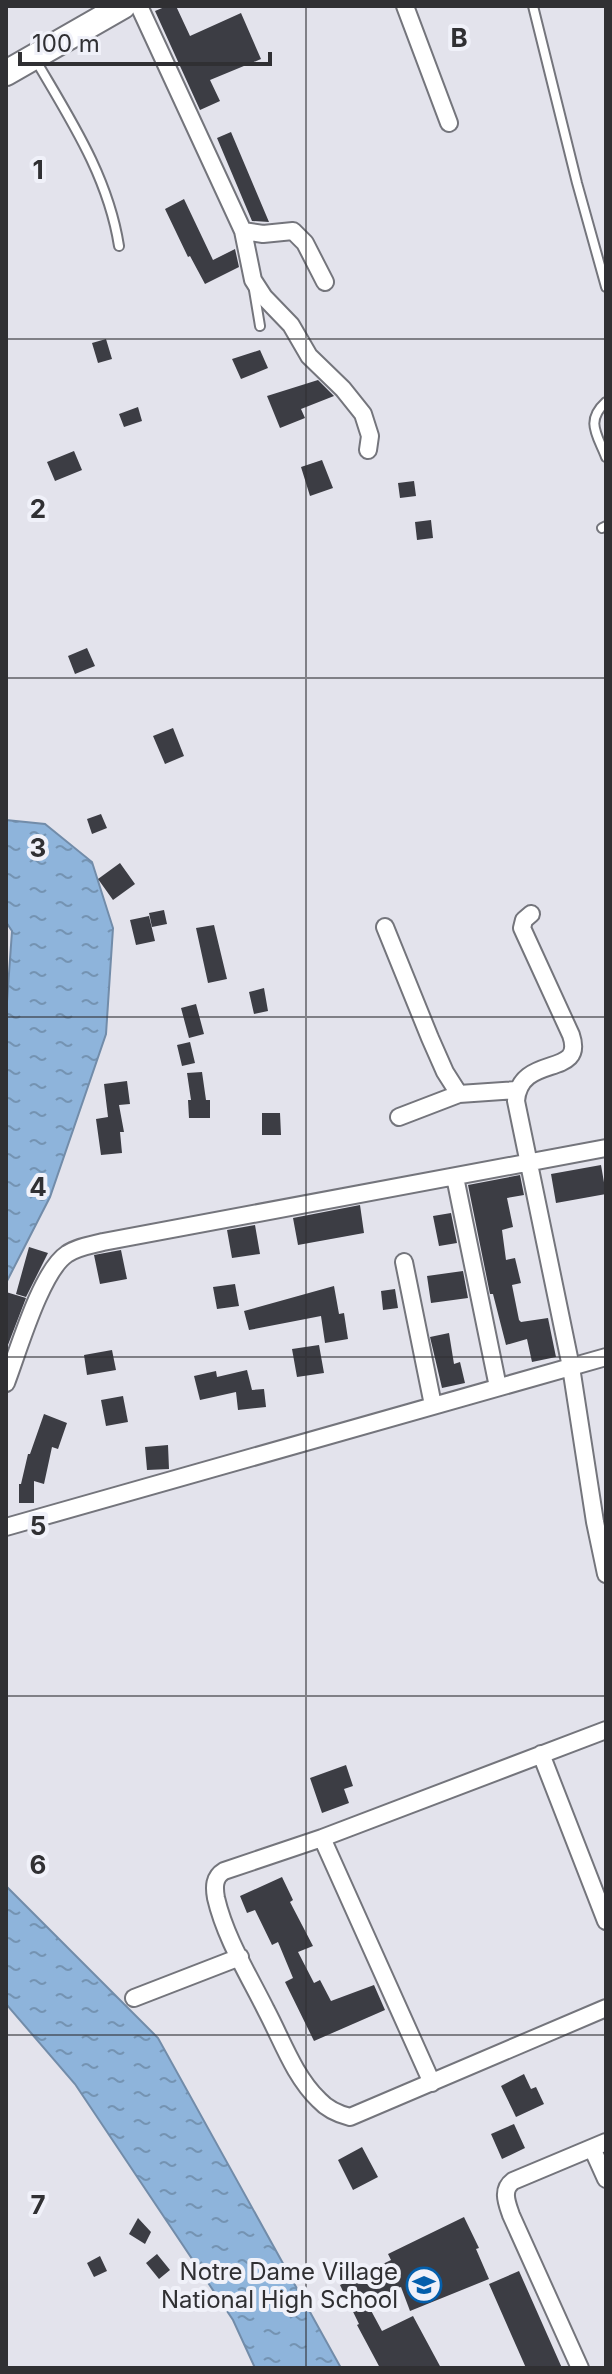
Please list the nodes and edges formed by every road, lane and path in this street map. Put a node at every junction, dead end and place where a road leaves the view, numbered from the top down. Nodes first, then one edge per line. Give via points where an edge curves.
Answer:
1 (123, 6) edge
2 (139, 6) edge
3 (405, 6) edge
4 (533, 6) edge
5 (34, 57) junction
6 (6, 73) edge
7 (449, 123) dead end
8 (243, 231) junction
9 (119, 246) dead end
10 (253, 280) junction
11 (325, 282) dead end
12 (606, 287) edge
13 (260, 326) dead end
14 (606, 402) edge
15 (368, 450) dead end
16 (606, 457) edge
17 (531, 914) dead end
18 (385, 927) dead end
19 (517, 1090) junction
20 (459, 1094) junction
21 (399, 1117) dead end
22 (606, 1148) edge
23 (528, 1164) junction
24 (455, 1177) junction
25 (404, 1262) dead end
26 (606, 1357) edge
27 (571, 1367) junction
28 (6, 1383) edge
29 (498, 1387) junction
30 (433, 1405) junction
31 (6, 1527) edge
32 (606, 1574) edge
33 (606, 1730) edge
34 (541, 1754) junction
35 (322, 1838) junction
36 (606, 1921) edge
37 (240, 1957) junction
38 (134, 1998) dead end
39 (606, 2008) edge
40 (432, 2083) junction
41 (599, 2145) edge
42 (606, 2179) edge
43 (580, 2368) edge

1 - 5 main road
2 - 8 street
3 - 7 street
4 - 12 lane
5 - 6 main road
5 - 9 lane via 93,160 111,205
8 - 10 street
8 - 11 street via 293,231
10 - 13 lane
10 - 15 street via 309,356 363,414 369,428
14 - 16 lane via 593,422
17 - 19 street via 522,928 574,1049 563,1062 527,1075
18 - 20 street
19 - 20 street
19 - 23 street
20 - 21 street
22 - 23 street
23 - 24 street
23 - 27 street
24 - 28 street via 71,1252 47,1278
24 - 29 street
25 - 30 street
26 - 27 street
27 - 29 street
27 - 32 street
29 - 30 street
30 - 31 street
33 - 34 street
34 - 35 street
34 - 36 street
35 - 37 street via 218,1875 216,1898
35 - 40 street
37 - 38 street
37 - 40 street via 297,2071 335,2113 350,2117
39 - 40 street
41 - 42 street
41 - 43 street via 513,2181 506,2189

